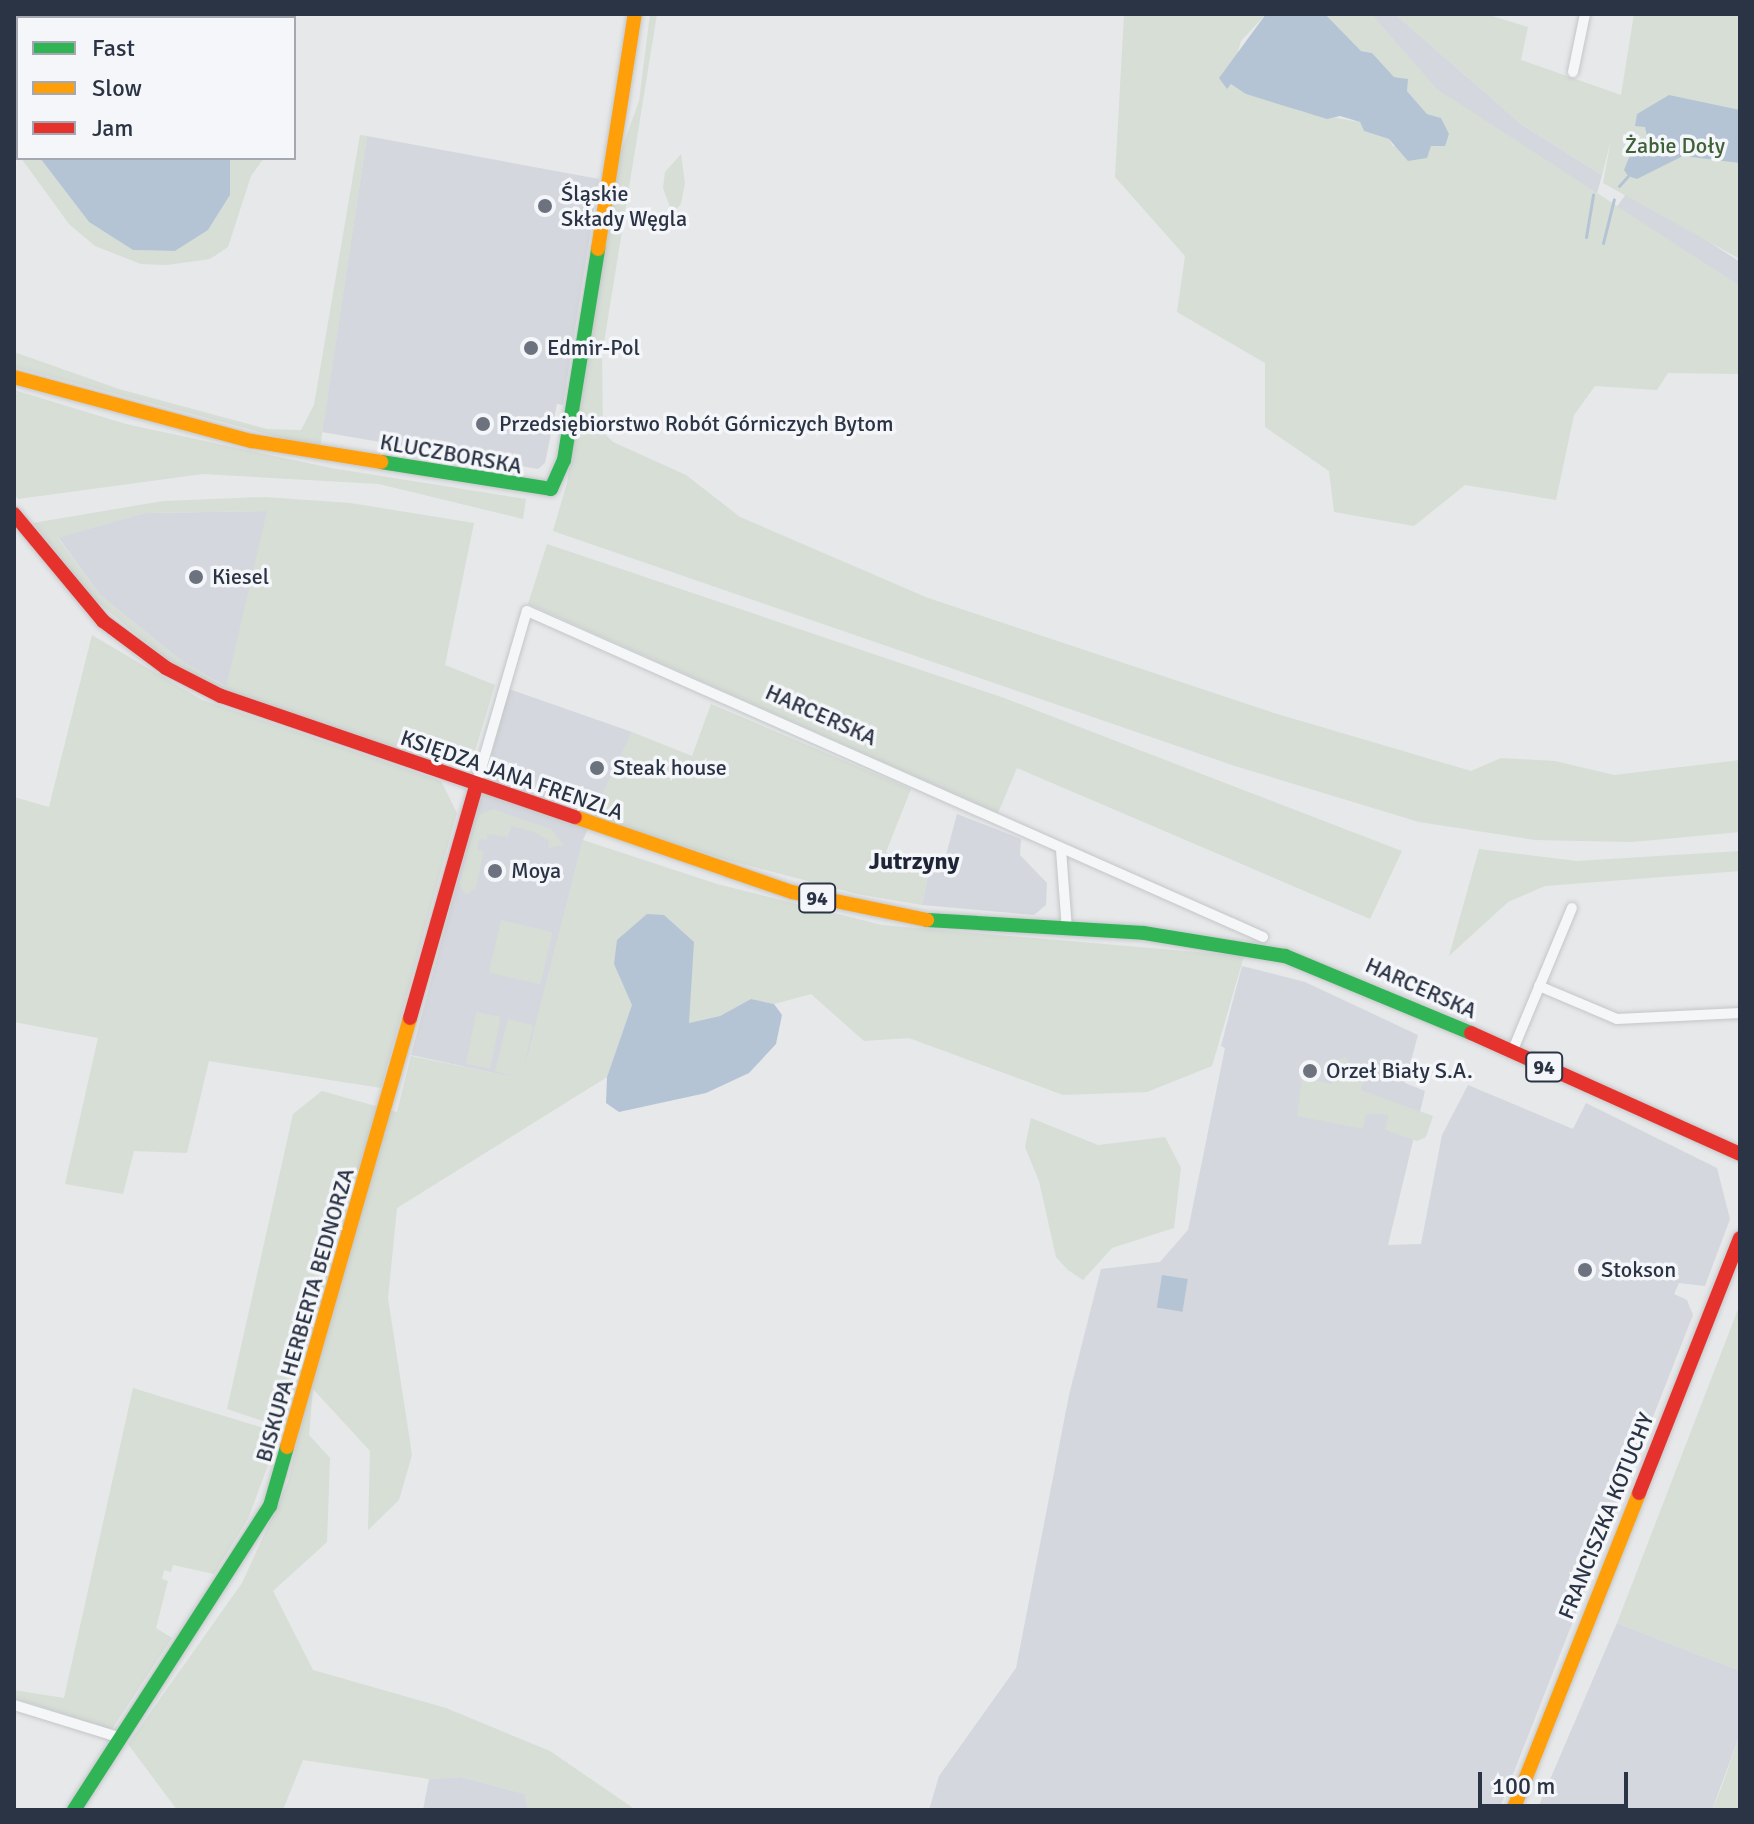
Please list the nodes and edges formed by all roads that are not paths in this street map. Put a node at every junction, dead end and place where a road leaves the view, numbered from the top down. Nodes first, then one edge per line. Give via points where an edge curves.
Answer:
1 (635, 14) edge
2 (1585, 14) edge
3 (1573, 72) dead end
4 (14, 377) edge
5 (14, 514) edge
6 (476, 786) junction
7 (1061, 850) junction
8 (1572, 908) dead end
9 (1067, 929) junction
10 (1263, 937) dead end
11 (1539, 986) junction
12 (1736, 1013) edge
13 (1512, 1052) junction
14 (1740, 1154) edge
15 (1740, 1238) edge
16 (14, 1705) edge
17 (121, 1738) junction
18 (74, 1810) edge
19 (1513, 1810) edge

1 - 4 street, KLUCZBORSKA via 564,460 551,489 260,443
2 - 3 street
5 - 6 street, KSIĘDZA JANA FRENZLA / 94 via 103,621 166,668 221,696
6 - 7 street, HARCERSKA via 527,611
6 - 9 street, KSIĘDZA JANA FRENZLA / 94 via 792,892 934,921
6 - 17 street, BISKUPA HERBERTA BEDNORZA via 270,1506
7 - 9 street
7 - 10 street, HARCERSKA
8 - 11 street
9 - 13 street, HARCERSKA / 94 via 1144,933 1285,956
11 - 12 street via 1617,1019
11 - 13 street
13 - 14 street, HARCERSKA / 94
15 - 19 street, FRANCISZKA KOTUCHY
16 - 17 street
17 - 18 street, BISKUPA HERBERTA BEDNORZA

